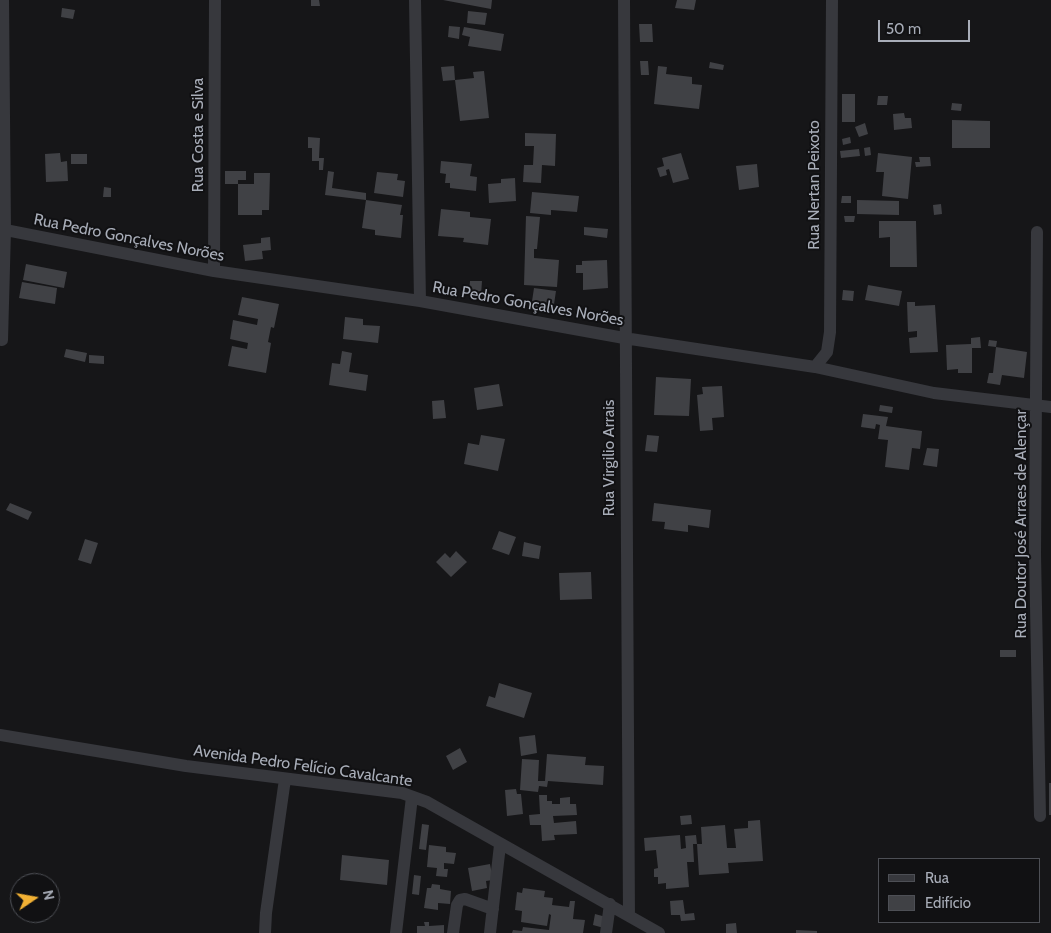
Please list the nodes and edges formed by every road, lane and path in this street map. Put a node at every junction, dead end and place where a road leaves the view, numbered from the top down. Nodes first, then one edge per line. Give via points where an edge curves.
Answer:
1 (3, 0) edge
2 (215, 0) edge
3 (415, 0) edge
4 (624, 0) edge
5 (832, 0) edge
6 (3, 230) edge
7 (1038, 232) dead end
8 (214, 271) junction
9 (420, 301) junction
10 (624, 338) junction
11 (2, 340) dead end
12 (815, 366) junction
13 (1037, 405) junction
14 (1051, 407) edge
15 (0, 735) edge
16 (285, 779) junction
17 (412, 797) junction
18 (1040, 816) dead end
19 (500, 845) junction
20 (610, 904) junction
21 (493, 909) junction
22 (629, 916) junction
23 (265, 933) edge
24 (396, 933) edge
25 (453, 933) edge
26 (490, 933) edge
27 (606, 933) edge
28 (660, 933) edge

1 - 6 street
2 - 8 street, Rua Costa e Silva
3 - 9 street
4 - 10 street, Rua Virgilio Arrais
5 - 12 street, Rua Nertan Peixoto via 830,332 826,352
6 - 8 street, Rua Pedro Gonçalves Norões
6 - 11 street
7 - 13 street, Rua Doutor José Arraes de Alençar
8 - 9 street, Rua Pedro Gonçalves Norões
9 - 10 street, Rua Pedro Gonçalves Norões
10 - 12 street, Rua Pedro Gonçalves Norões
10 - 22 street, Rua Virgilio Arrais
12 - 13 street, Rua Pedro Gonçalves Norões via 934,393
13 - 14 street, Rua Pedro Gonçalves Norões
13 - 18 street, Rua Doutor José Arraes de Alençar via 1035,554
15 - 16 street, Avenida Pedro Felício Cavalcante
16 - 17 street, Avenida Pedro Felício Cavalcante via 402,793
16 - 23 street
17 - 19 street, Avenida Pedro Felício Cavalcante via 439,808
17 - 24 street
19 - 20 street, Avenida Pedro Felício Cavalcante
19 - 21 street
20 - 22 street, Avenida Pedro Felício Cavalcante
20 - 27 street
21 - 25 street via 460,900
21 - 26 street
22 - 28 street, Avenida Pedro Felício Cavalcante

